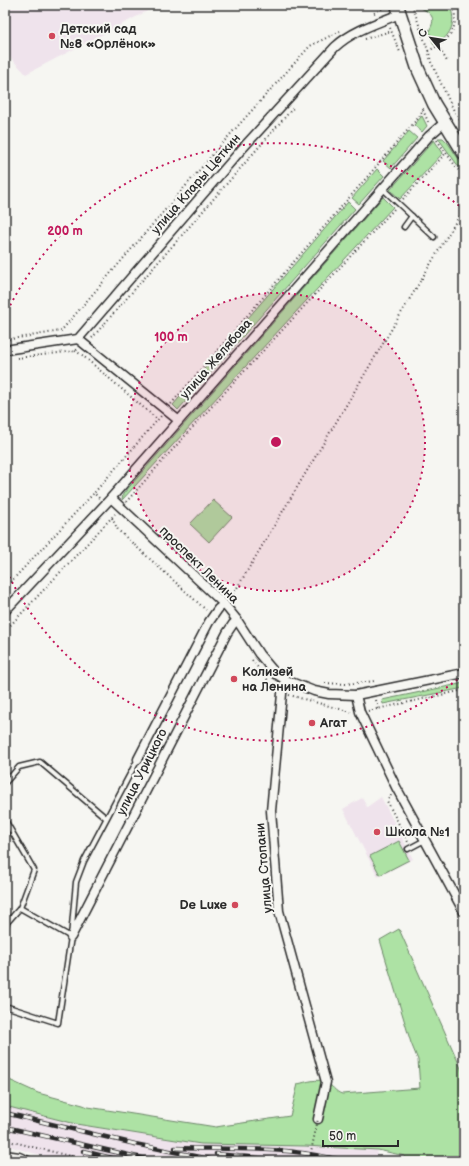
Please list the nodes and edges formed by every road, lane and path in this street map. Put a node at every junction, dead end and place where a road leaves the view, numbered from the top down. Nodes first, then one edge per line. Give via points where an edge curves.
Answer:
1 (412, 5) edge
2 (456, 5) edge
3 (452, 6) edge
4 (390, 7) edge
5 (369, 16) dead end
6 (390, 28) dead end
7 (343, 29) dead end
8 (438, 46) junction
9 (428, 51) junction
10 (402, 58) dead end
11 (448, 63) dead end
12 (422, 106) dead end
13 (423, 110) junction
14 (445, 122) junction
15 (430, 125) dead end
16 (464, 126) edge
17 (436, 139) dead end
18 (446, 153) junction
19 (464, 153) edge
20 (464, 178) edge
21 (382, 189) junction
22 (399, 204) junction
23 (464, 215) edge
24 (412, 216) junction
25 (404, 227) dead end
26 (434, 237) dead end
27 (78, 339) junction
28 (5, 340) edge
29 (5, 350) edge
30 (75, 351) dead end
31 (170, 405) dead end
32 (163, 414) dead end
33 (158, 420) junction
34 (178, 420) junction
35 (94, 493) junction
36 (110, 498) junction
37 (100, 499) dead end
38 (124, 504) dead end
39 (119, 510) dead end
40 (112, 518) junction
41 (5, 588) edge
42 (231, 598) dead end
43 (224, 604) junction
44 (5, 611) edge
45 (207, 611) dead end
46 (237, 620) junction
47 (5, 631) edge
48 (464, 673) edge
49 (286, 680) junction
50 (380, 680) dead end
51 (322, 683) dead end
52 (464, 690) edge
53 (288, 695) dead end
54 (356, 695) junction
55 (376, 698) dead end
56 (378, 709) junction
57 (367, 711) dead end
58 (355, 713) dead end
59 (138, 759) joint
60 (5, 782) edge
61 (387, 801) dead end
62 (5, 818) edge
63 (106, 818) junction
64 (425, 840) junction
65 (409, 848) joint
66 (20, 908) junction
67 (464, 912) edge
68 (5, 925) edge
69 (71, 937) junction
70 (5, 1006) edge
71 (318, 1119) joint
72 (5, 1140) edge
73 (5, 1155) edge
74 (299, 1157) dead end
75 (28, 1161) edge
76 (90, 1161) edge
77 (310, 1161) edge
78 (316, 1161) edge

1 - 9 path
2 - 3 path
3 - 8 path via 455,21 453,31
4 - 5 path
4 - 14 main road via 434,104
4 - 27 street, улица Клары Цеткин via 335,47 241,150
6 - 10 path
7 - 28 path via 310,46 61,331
8 - 9 path
8 - 11 path
9 - 16 path via 455,113
12 - 13 path
13 - 15 path
13 - 31 path
14 - 19 main road
14 - 21 street, улица Желябова via 429,136
17 - 18 path
18 - 20 path
18 - 22 path
21 - 22 lane
21 - 34 street, улица Желябова
22 - 24 lane
22 - 38 path
23 - 42 path via 458,218
24 - 25 lane
24 - 26 lane
27 - 29 street
27 - 34 street
30 - 33 path
32 - 33 path
33 - 35 path
34 - 36 street, улица Желябова
35 - 37 path
35 - 41 path
36 - 43 street, проспект Ленина
36 - 44 street, улица Желябова
39 - 40 path
40 - 45 path via 118,530
40 - 47 path
43 - 46 street, проспект Ленина
43 - 59 street, улица Урицкого via 209,622
46 - 49 street, проспект Ленина via 268,666
46 - 69 street, улица Урицкого via 230,627
48 - 54 street, проспект Ленина
49 - 54 street, проспект Ленина via 314,691
49 - 71 street, улица Стопани via 282,694 272,811 279,912 326,1082
50 - 51 path via 346,684
52 - 56 path
53 - 58 path
54 - 64 street via 362,716
55 - 56 path
56 - 57 path
59 - 63 lane
60 - 63 lane via 18,767 40,762
61 - 65 path
62 - 66 lane via 34,870
63 - 69 lane via 76,882
64 - 65 lane
64 - 67 street
66 - 68 lane
66 - 69 lane
69 - 70 lane via 58,1023
71 - 77 path, bridge
72 - 76 path
73 - 75 street
74 - 78 path

